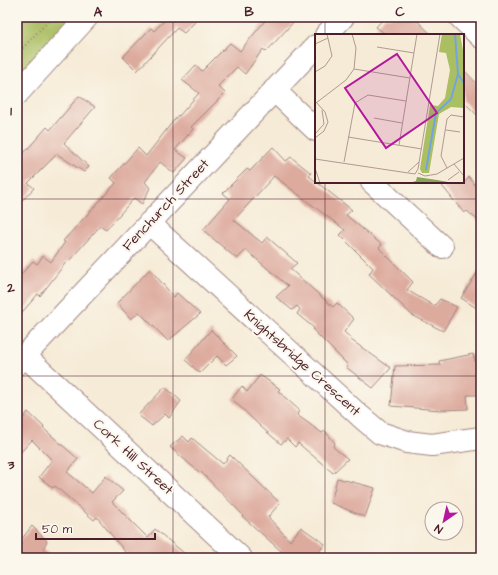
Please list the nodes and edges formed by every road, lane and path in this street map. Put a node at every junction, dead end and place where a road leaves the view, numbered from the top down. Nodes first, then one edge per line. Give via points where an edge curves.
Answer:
1 (87, 17) edge
2 (343, 17) edge
3 (460, 17) edge
4 (51, 18) edge
5 (53, 23) dead end
6 (327, 34) edge
7 (481, 37) edge
8 (315, 47) edge
9 (17, 54) edge
10 (274, 90) junction
11 (17, 94) edge
12 (315, 129) edge
13 (373, 183) edge
14 (150, 223) junction
15 (442, 247) dead end
16 (21, 360) edge
17 (481, 438) edge
18 (241, 558) edge

1 - 11 street
2 - 6 street
3 - 7 street
4 - 5 path
4 - 9 path
8 - 10 street, Fenchurch Street
10 - 12 street
10 - 14 street, Fenchurch Street
13 - 15 street
14 - 16 street, Fenchurch Street
14 - 17 street, Knightsbridge Crescent via 380,433 407,442 432,445
16 - 18 street, Cork Hill Street

